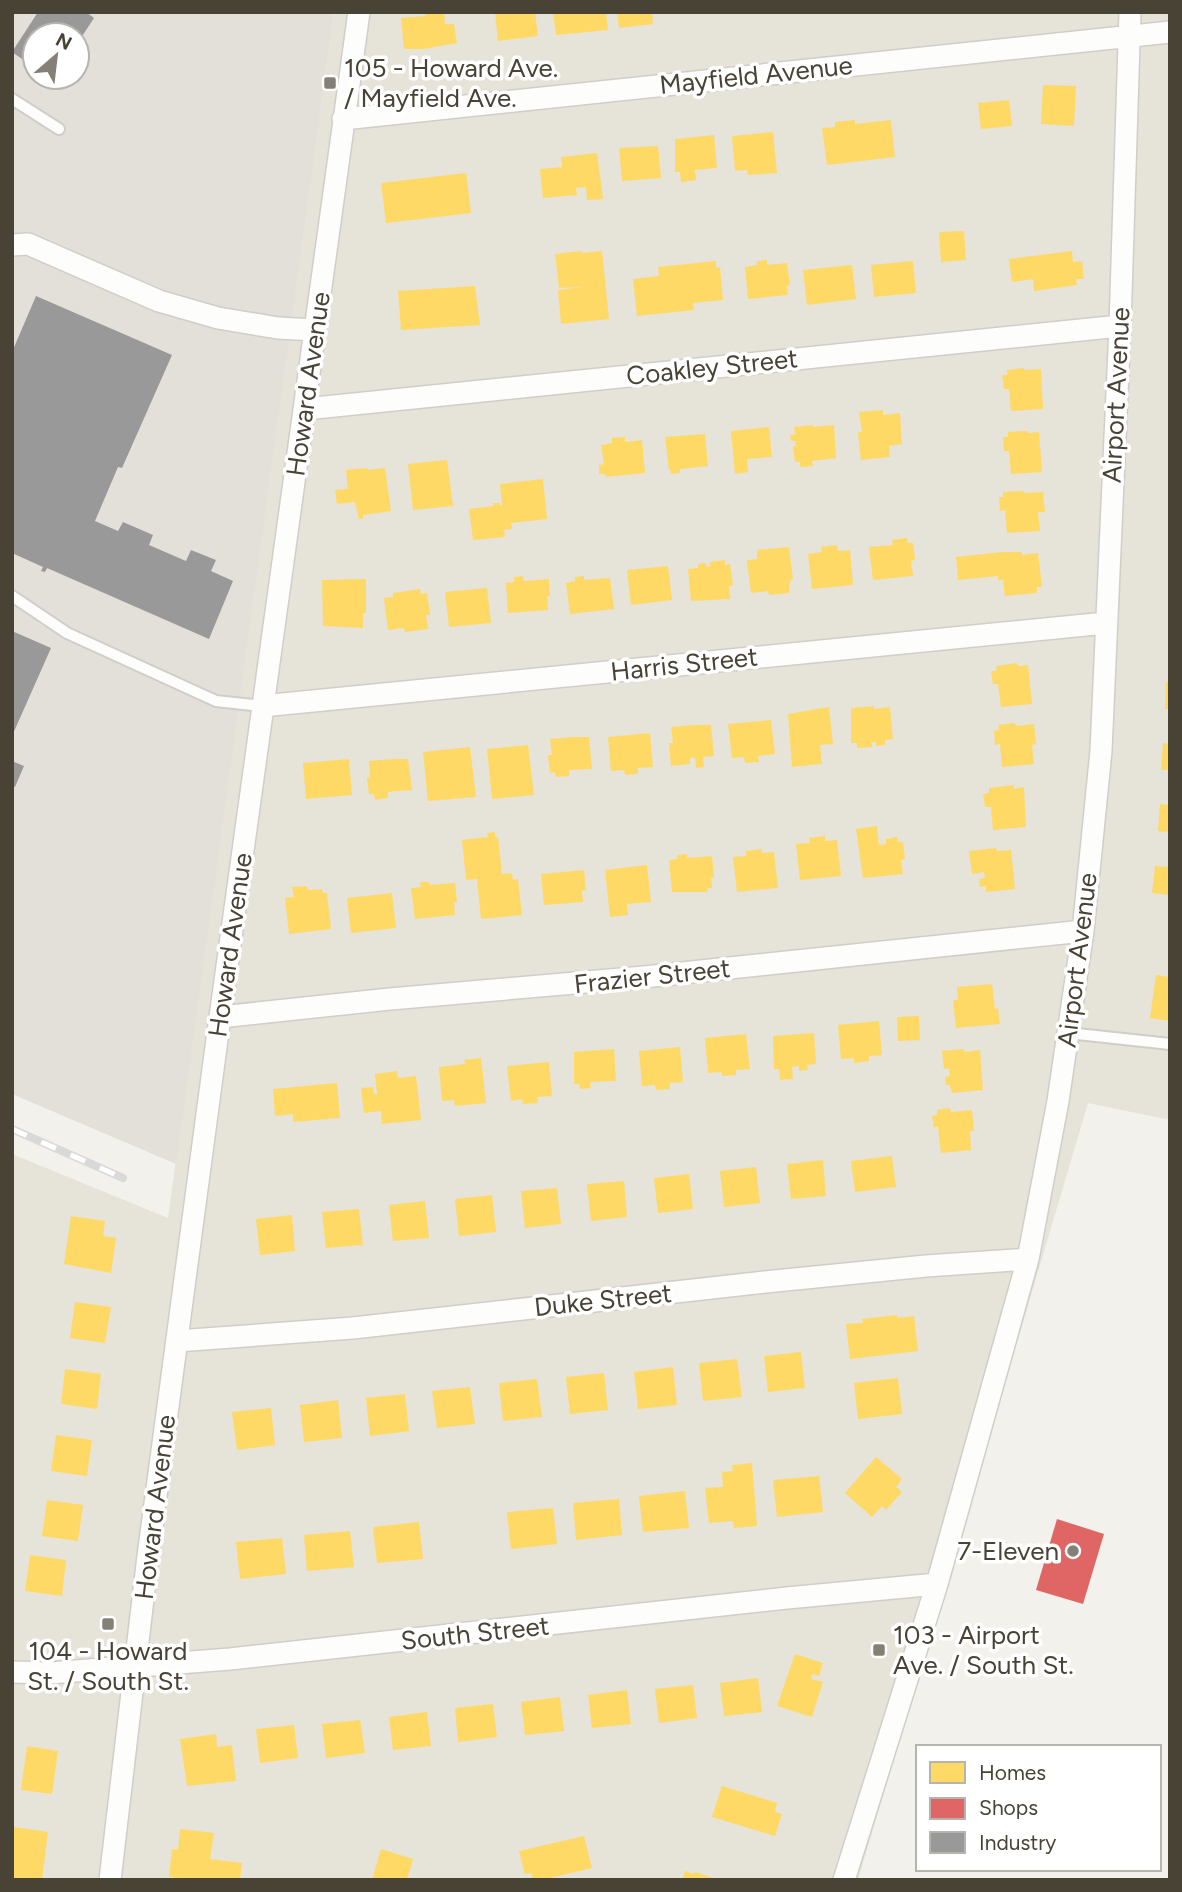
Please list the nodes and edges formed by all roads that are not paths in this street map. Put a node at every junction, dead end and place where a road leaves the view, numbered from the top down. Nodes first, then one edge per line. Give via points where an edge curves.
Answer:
1 (359, 12) edge
2 (1130, 12) edge
3 (1170, 32) edge
4 (1129, 36) junction
5 (12, 99) edge
6 (343, 119) junction
7 (59, 129) dead end
8 (12, 245) edge
9 (1120, 326) junction
10 (315, 330) junction
11 (304, 409) junction
12 (12, 596) edge
13 (1105, 623) junction
14 (262, 706) junction
15 (1083, 931) junction
16 (220, 1017) junction
17 (1068, 1033) junction
18 (1170, 1044) edge
19 (1028, 1259) junction
20 (177, 1341) junction
21 (937, 1584) junction
22 (135, 1667) junction
23 (12, 1672) edge
24 (110, 1880) edge
25 (844, 1880) edge

1 - 6 street, Howard Avenue
2 - 4 street, Airport Avenue
3 - 4 street, Mayfield Avenue
4 - 6 street, Mayfield Avenue
4 - 9 street, Airport Avenue
5 - 7 lane
6 - 10 street, Howard Avenue
8 - 10 street via 28,244 159,301 218,318
9 - 11 street, Coakley Street
9 - 13 street, Airport Avenue
10 - 11 street, Howard Avenue
11 - 14 street, Howard Avenue
12 - 14 lane via 67,633 216,701
13 - 14 street, Harris Street
13 - 15 street, Airport Avenue via 1101,751
14 - 16 street, Howard Avenue
15 - 16 street, Frazier Street
15 - 17 street, Airport Avenue
16 - 20 street, Howard Avenue
17 - 18 lane
17 - 19 street, Airport Avenue
19 - 20 street, Duke Street via 778,1281 353,1328
19 - 21 street, Airport Avenue
20 - 22 street, Howard Avenue
21 - 22 street, South Street
21 - 25 street, Airport Avenue
22 - 23 street, South Street
22 - 24 street, Howard Avenue

